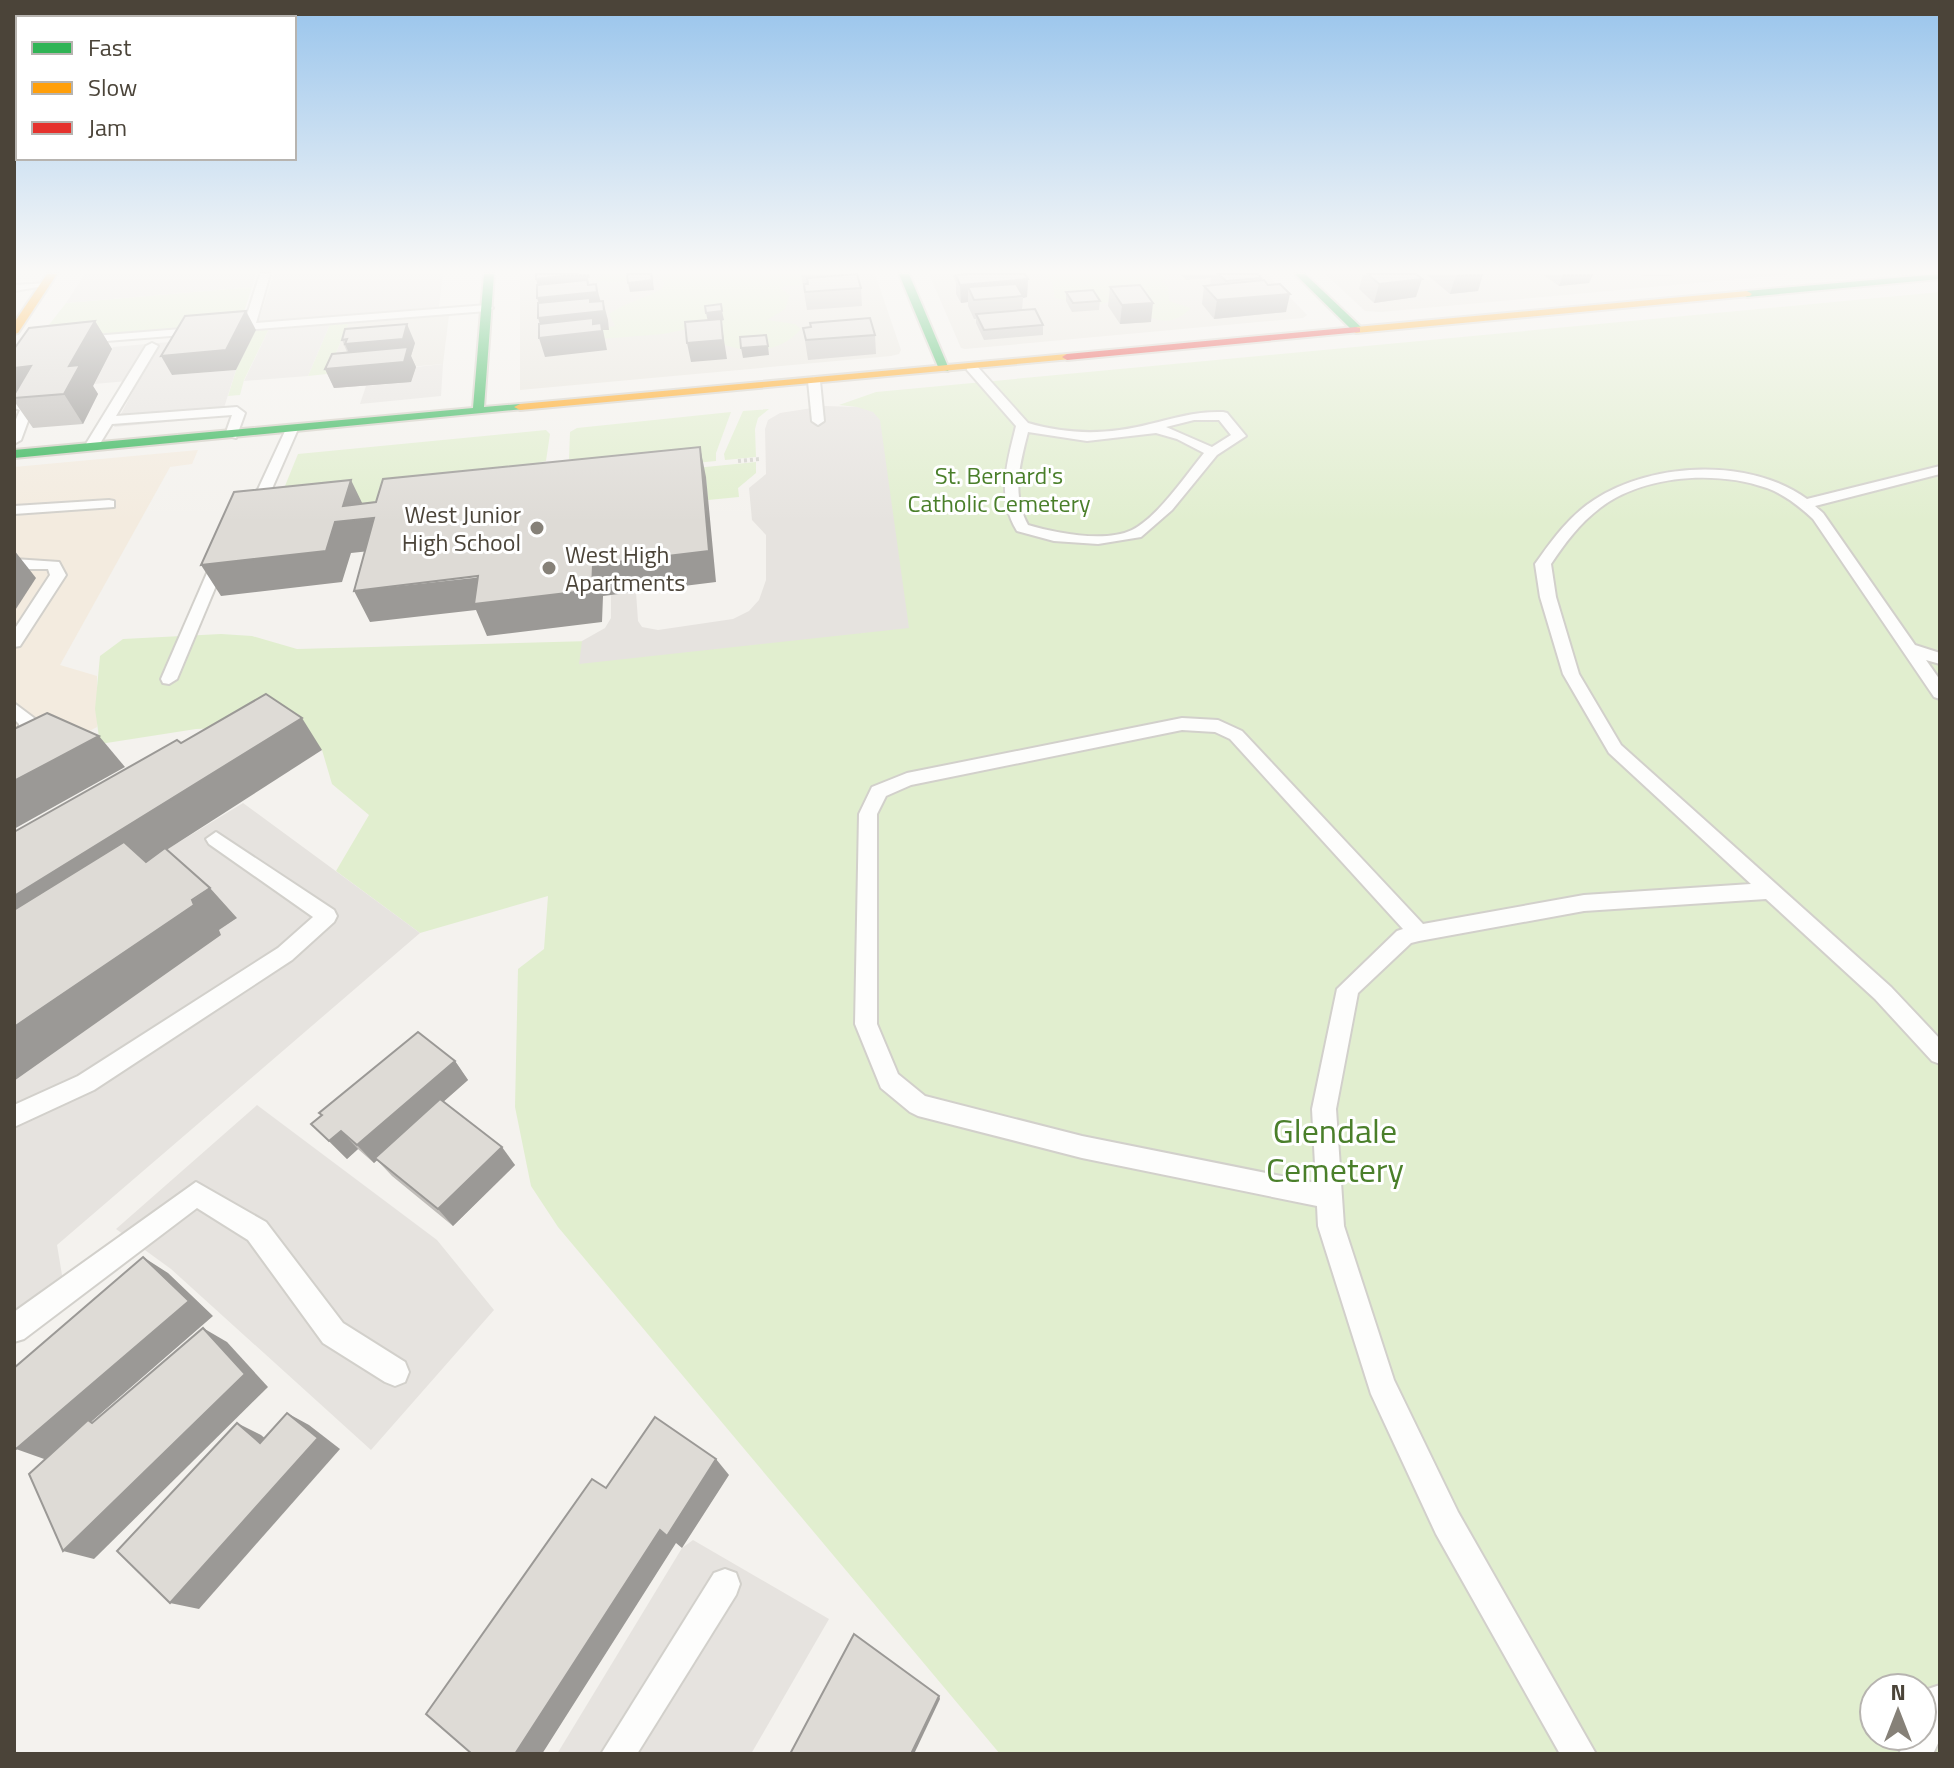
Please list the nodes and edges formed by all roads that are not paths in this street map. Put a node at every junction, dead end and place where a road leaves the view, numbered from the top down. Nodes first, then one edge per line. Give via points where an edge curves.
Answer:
1 (146, 357) edge
2 (483, 357) edge
3 (939, 357) edge
4 (1081, 357) edge
5 (971, 367) junction
6 (944, 369) junction
7 (814, 381) junction
8 (14, 404) edge
9 (478, 412) junction
10 (107, 420) junction
11 (818, 421) dead end
12 (1023, 426) junction
13 (292, 429) junction
14 (1149, 429) junction
15 (231, 435) junction
16 (14, 440) edge
17 (91, 447) junction
18 (1212, 452) junction
19 (14, 454) edge
20 (1940, 470) edge
21 (109, 504) dead end
22 (1805, 504) junction
23 (14, 510) edge
24 (241, 519) edge
25 (228, 541) edge
26 (14, 564) edge
27 (14, 642) edge
28 (1910, 649) junction
29 (1940, 659) edge
30 (169, 679) dead end
31 (1940, 693) edge
32 (14, 709) edge
33 (14, 743) edge
34 (216, 839) dead end
35 (1769, 891) junction
36 (1419, 933) junction
37 (1940, 1054) edge
38 (14, 1116) edge
39 (1329, 1197) junction
40 (14, 1329) edge
41 (395, 1372) dead end
42 (725, 1584) dead end
43 (1940, 1701) edge
44 (618, 1754) edge
45 (1579, 1754) edge
46 (1916, 1754) edge

1 - 10 lane
2 - 9 main road
3 - 6 main road
4 - 5 main road
5 - 6 main road
5 - 12 lane
6 - 7 main road
7 - 9 main road
7 - 11 lane
8 - 16 lane via 26,410
9 - 13 main road
10 - 15 lane via 237,411
10 - 17 lane
12 - 14 lane via 1082,438
12 - 18 lane via 1010,481 1011,512 1022,528 1054,537 1098,540 1136,534 1167,507
13 - 15 main road
13 - 24 lane via 260,500
14 - 18 lane via 1186,438
14 - 18 lane via 1181,417 1223,416 1239,436
15 - 17 main road
17 - 19 main road
20 - 22 lane
21 - 23 lane
22 - 28 lane
22 - 35 lane via 1764,482 1663,475 1629,484 1593,504 1560,535 1543,564 1571,674 1615,749
25 - 30 lane
26 - 27 lane via 54,565 58,575
28 - 29 lane
28 - 31 lane
32 - 33 lane via 28,722 28,731
34 - 38 lane via 327,916 285,954 86,1083
35 - 36 lane via 1584,903
35 - 37 lane via 1883,993
36 - 39 lane via 1404,937 1348,989 1324,1109
36 - 39 lane via 1236,735 1218,726 1182,724 907,779 879,792 868,814 866,1024 889,1081 918,1105 1082,1147
39 - 45 lane via 1331,1226 1381,1384 1447,1523
40 - 41 lane via 196,1194 257,1231 333,1333
42 - 44 lane
43 - 46 lane

